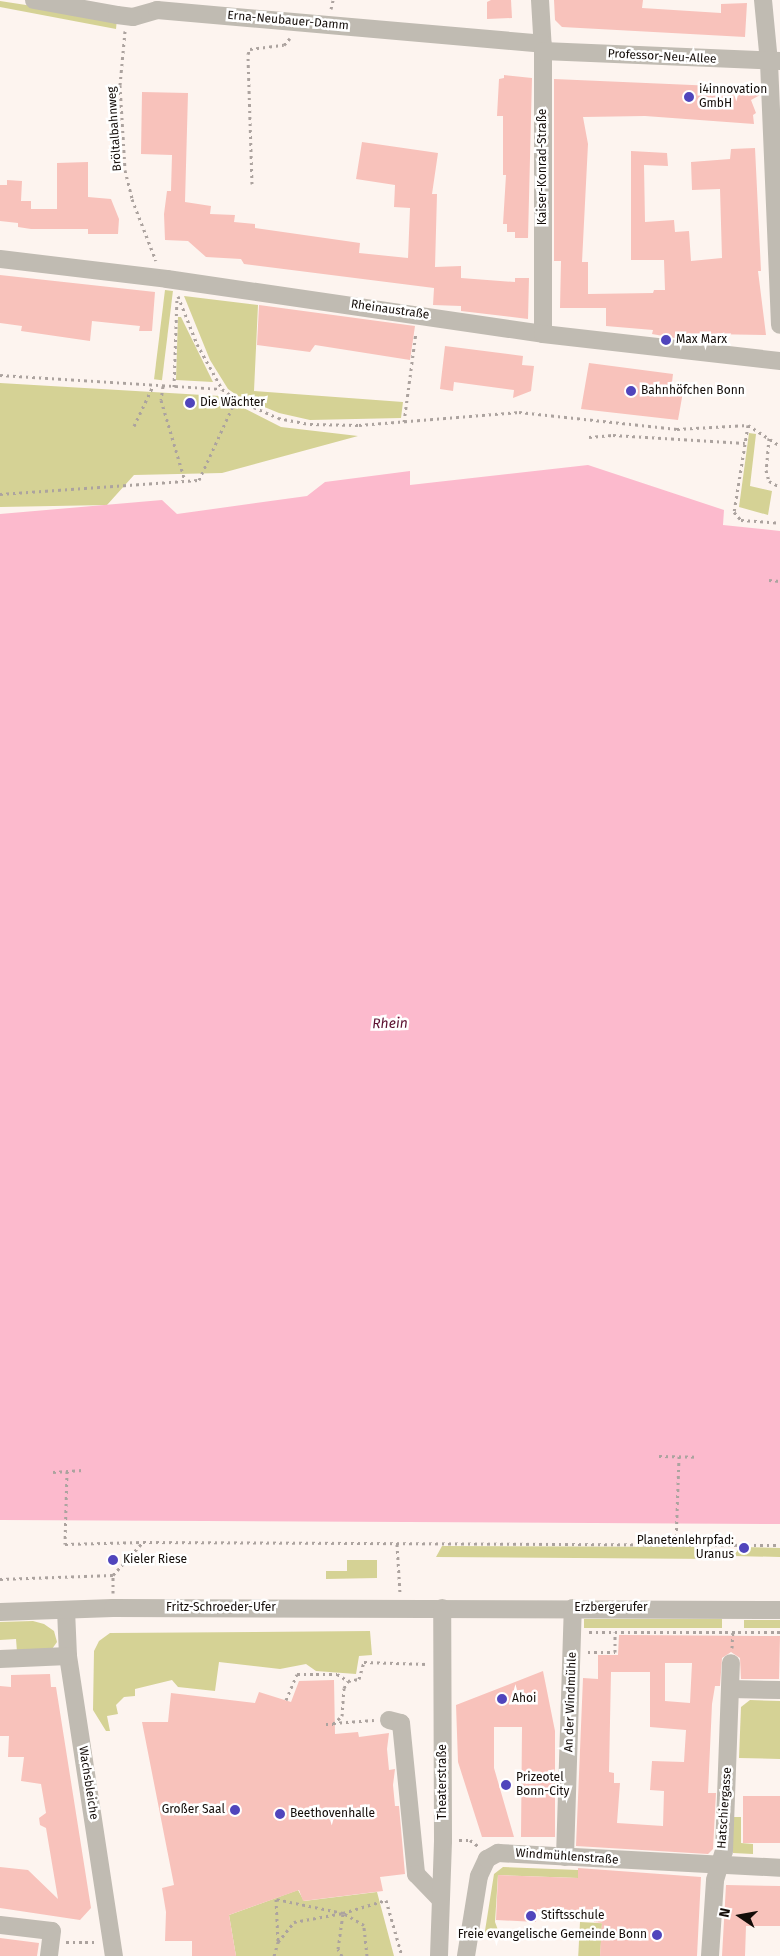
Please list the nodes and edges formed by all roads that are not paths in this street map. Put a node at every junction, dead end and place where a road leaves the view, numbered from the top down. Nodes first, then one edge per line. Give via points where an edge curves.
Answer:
1 (34, 0) edge
2 (540, 0) edge
3 (763, 0) edge
4 (543, 48) junction
5 (774, 61) edge
6 (0, 259) edge
7 (780, 325) edge
8 (543, 334) junction
9 (780, 361) edge
10 (442, 1608) junction
11 (573, 1608) junction
12 (66, 1610) junction
13 (780, 1610) edge
14 (0, 1612) edge
15 (68, 1656) junction
16 (0, 1659) edge
17 (731, 1663) dead end
18 (731, 1689) junction
19 (780, 1690) edge
20 (389, 1720) road end
21 (565, 1857) junction
22 (719, 1866) junction
23 (780, 1868) edge
24 (440, 1899) junction
25 (0, 1925) edge
26 (49, 1956) edge
27 (114, 1956) edge
28 (439, 1956) edge
29 (466, 1956) edge
30 (710, 1956) edge

1 - 4 street, Erna-Neubauer-Damm via 125,20 157,10
2 - 4 street, Kaiser-Konrad-Straße
3 - 5 street
4 - 5 street, Professor-Neu-Allee
4 - 8 street, Kaiser-Konrad-Straße
5 - 7 street
6 - 8 street, Rheinaustraße via 167,279
8 - 9 street, Rheinaustraße
10 - 11 street, Erzbergerufer
10 - 12 street, Fritz-Schroeder-Ufer
10 - 24 street, Theaterstraße
11 - 13 street, Erzbergerufer
11 - 21 street, An der Windmühle
12 - 14 street, Fritz-Schroeder-Ufer
12 - 15 street, Wachsbleiche
15 - 16 street
15 - 27 street, Wachsbleiche
17 - 18 street, Hatschiergasse
18 - 19 street
18 - 22 street, Hatschiergasse via 726,1822
20 - 24 street via 402,1723 416,1874
21 - 22 street, Windmühlenstraße
21 - 29 street, Windmühlenstraße via 498,1853 487,1859 479,1876
22 - 23 street, Windmühlenstraße
22 - 30 street, Hatschiergasse
24 - 28 street, Theaterstraße
25 - 26 street via 52,1931

